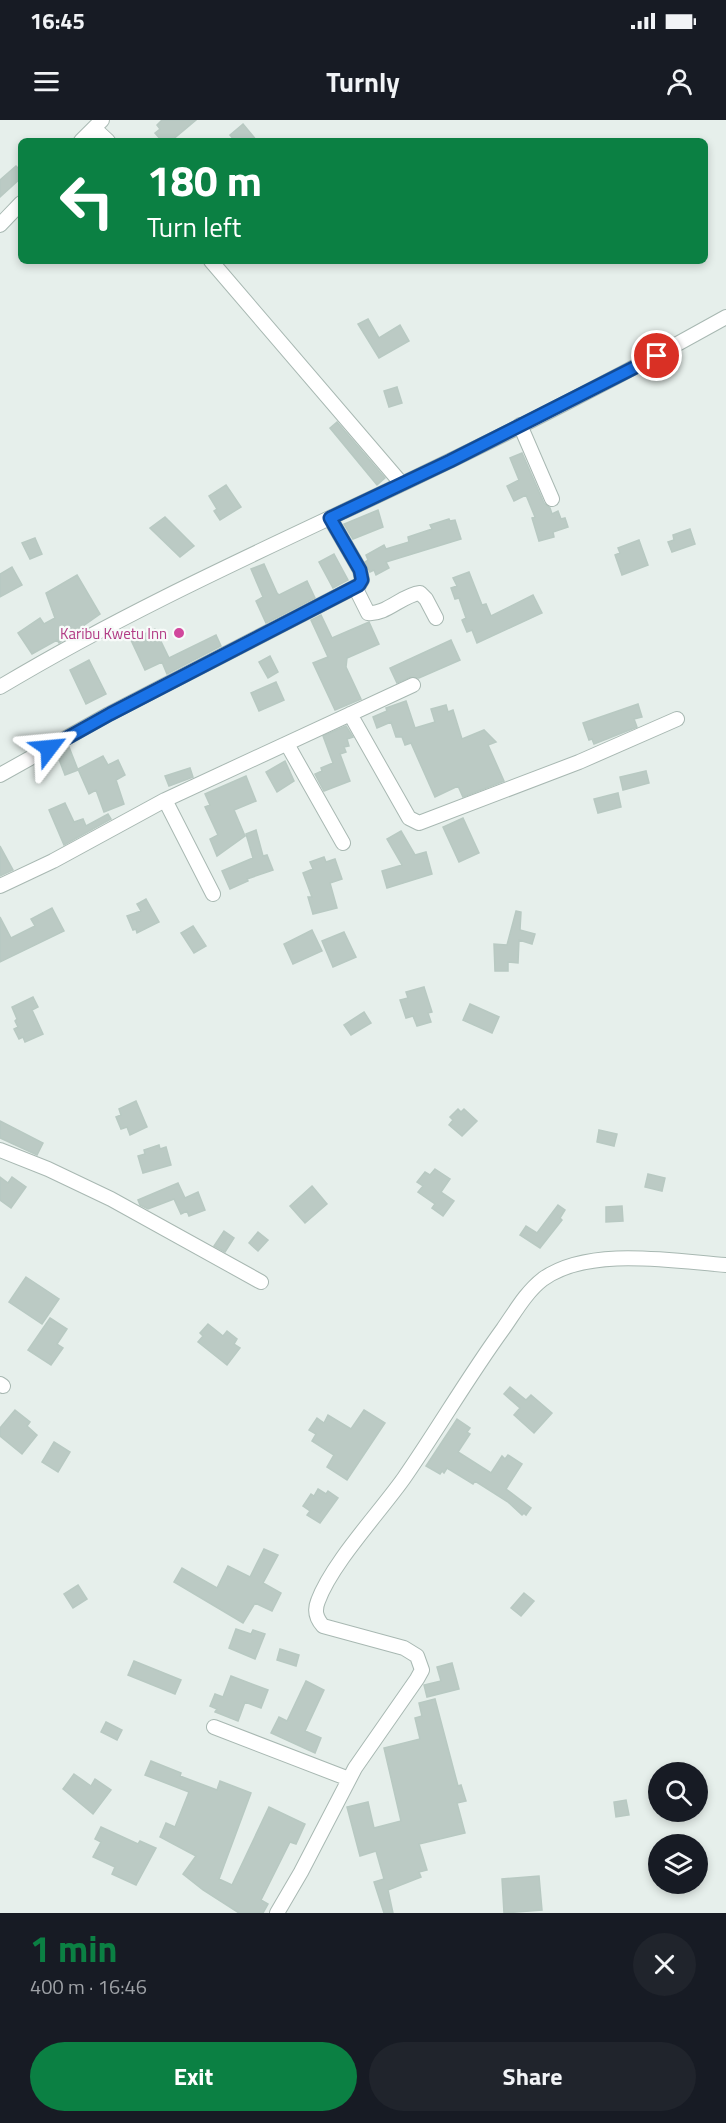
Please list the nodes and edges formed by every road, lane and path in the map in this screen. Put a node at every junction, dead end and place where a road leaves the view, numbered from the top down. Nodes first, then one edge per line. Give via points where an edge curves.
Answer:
1 (98, 124) edge
2 (84, 138) edge
3 (106, 138) edge
4 (18, 206) edge
5 (0, 225) edge
6 (214, 264) edge
7 (726, 317) edge
8 (520, 425) junction
9 (402, 484) junction
10 (552, 499) dead end
11 (330, 518) junction
12 (355, 587) junction
13 (436, 618) dead end
14 (413, 685) dead end
15 (0, 687) edge
16 (350, 714) junction
17 (677, 719) dead end
18 (287, 744) junction
19 (0, 775) edge
20 (165, 800) junction
21 (343, 843) dead end
22 (0, 886) edge
23 (213, 894) dead end
24 (0, 1150) edge
25 (726, 1265) edge
26 (261, 1282) dead end
27 (214, 1727) dead end
28 (349, 1779) junction
29 (277, 1913) edge

1 - 2 street
1 - 3 street
4 - 5 street
6 - 9 street
7 - 8 street via 641,365
8 - 9 street
8 - 10 street
9 - 11 street
11 - 12 street via 360,570 362,582
11 - 15 street via 196,580 67,647
12 - 13 street via 368,613 420,594
12 - 19 street
14 - 16 street
16 - 17 street via 409,818 418,823 579,762
16 - 18 street
18 - 20 street
18 - 21 street
20 - 22 street
20 - 23 street
24 - 26 street via 111,1199
25 - 28 street via 658,1259 581,1263 543,1280 527,1295 317,1602 317,1618 327,1628 404,1648 415,1653 421,1665 417,1679
27 - 28 street
28 - 29 street

